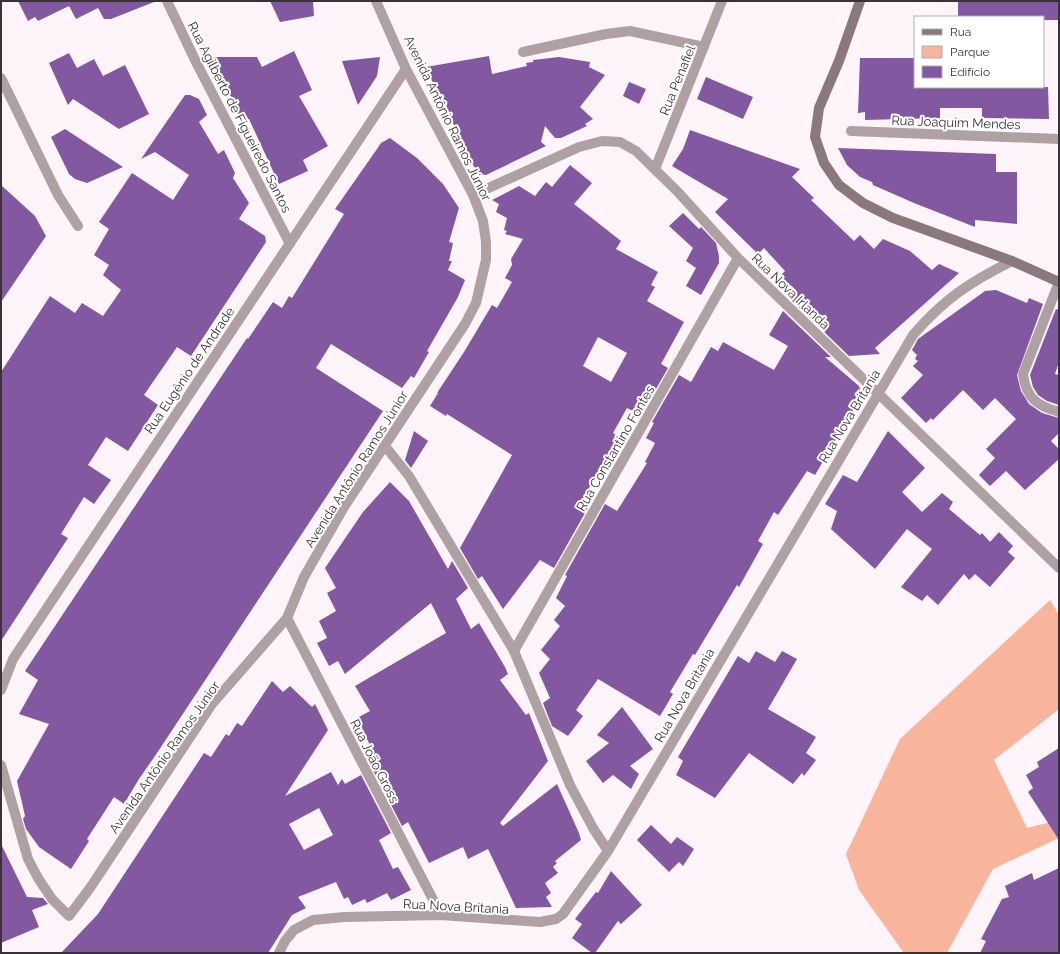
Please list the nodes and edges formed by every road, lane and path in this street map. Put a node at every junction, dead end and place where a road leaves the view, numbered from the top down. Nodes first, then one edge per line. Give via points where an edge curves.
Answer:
1 (167, 1) edge
2 (376, 1) edge
3 (722, 1) edge
4 (860, 1) edge
5 (704, 47) junction
6 (523, 52) dead end
7 (406, 69) junction
8 (1, 78) edge
9 (851, 131) dead end
10 (1059, 139) edge
11 (655, 169) junction
12 (473, 195) junction
13 (78, 226) dead end
14 (290, 244) junction
15 (738, 258) junction
16 (1012, 261) junction
17 (1059, 282) edge
18 (877, 394) junction
19 (1059, 412) edge
20 (385, 446) junction
21 (1059, 568) edge
22 (287, 618) junction
23 (514, 651) junction
24 (1, 690) edge
25 (1, 765) edge
26 (608, 851) junction
27 (441, 915) junction
28 (279, 953) edge

1 - 14 street, Rua Agilberto de Figueiredo Santos
2 - 7 street, Avenida Antônio Ramos Júnior
3 - 5 street, Rua Penafiel
4 - 16 street via 819,108 815,137 824,163 839,185 893,218
5 - 6 street via 630,31
5 - 11 street, Rua Penafiel
7 - 12 street, Avenida Antônio Ramos Júnior
7 - 14 street, Rua Eugênio de Andrade
8 - 13 street via 58,195
9 - 10 street, Rua Joaquim Mendes
11 - 12 street, Rua Nova Irlanda via 636,151 620,142 602,141 579,147
11 - 15 street, Rua Nova Irlanda
12 - 20 street, Avenida Antônio Ramos Júnior via 486,242 486,260 476,303
14 - 24 street, Rua Eugênio de Andrade via 13,659
15 - 18 street, Rua Nova Irlanda
15 - 23 street, Rua Constantino Fontes
16 - 17 street
16 - 18 street, Rua Nova Britania via 964,287 932,313 913,335
17 - 19 street via 1023,374 1031,398 1042,407
18 - 21 street, Rua Nova Irlanda
18 - 26 street, Rua Nova Britania
20 - 22 street, Avenida Antônio Ramos Júnior via 344,507 304,577
20 - 23 street via 409,476
22 - 25 street, Avenida Antônio Ramos Júnior via 212,704 69,916 52,899 28,859
22 - 27 street, Rua João Gross
23 - 26 street via 570,785
26 - 27 street, Rua Nova Britania via 567,910 556,919 523,922
27 - 28 street, Rua Nova Britania via 344,916 313,920 294,930

